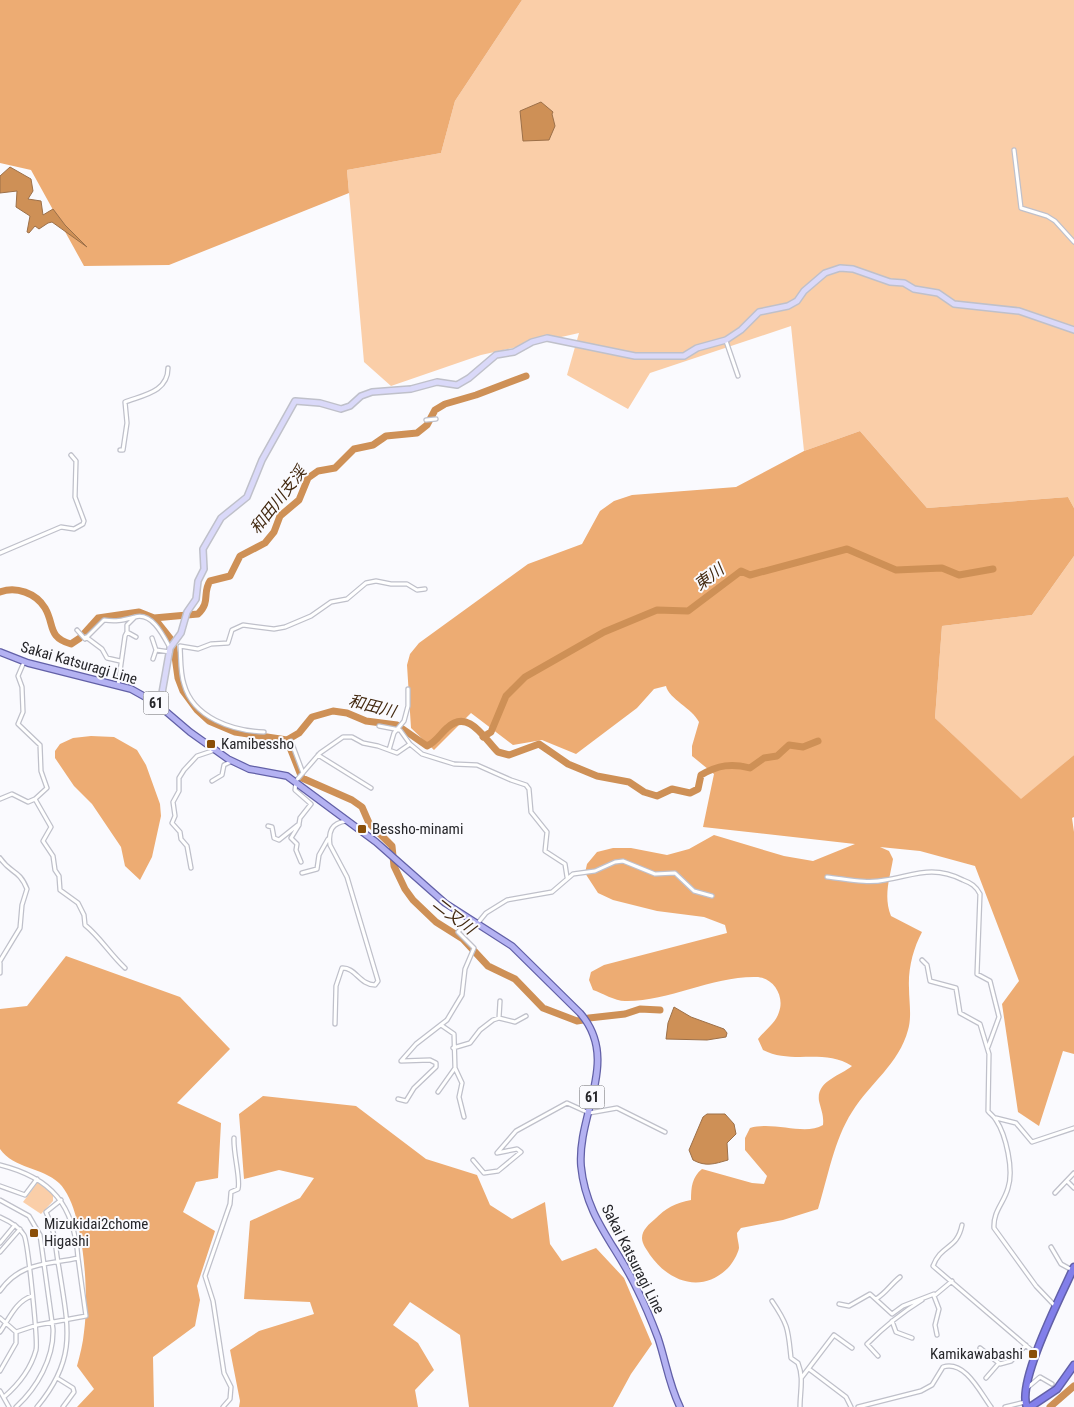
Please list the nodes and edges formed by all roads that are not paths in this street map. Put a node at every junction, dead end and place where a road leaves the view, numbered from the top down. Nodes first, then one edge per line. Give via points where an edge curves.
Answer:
1 (1014, 150) dead end
2 (1074, 242) edge
3 (1074, 330) edge
4 (726, 340) junction
5 (168, 368) dead end
6 (738, 376) dead end
7 (436, 419) dead end
8 (426, 420) dead end
9 (120, 450) dead end
10 (71, 454) dead end
11 (0, 553) edge
12 (425, 589) dead end
13 (135, 616) junction
14 (77, 630) dead end
15 (127, 632) junction
16 (86, 637) junction
17 (136, 637) dead end
18 (152, 638) dead end
19 (177, 639) junction
20 (180, 646) junction
21 (171, 649) junction
22 (156, 650) junction
23 (0, 652) edge
24 (153, 659) dead end
25 (121, 661) junction
26 (24, 662) junction
27 (118, 686) junction
28 (408, 689) dead end
29 (156, 703) junction
30 (379, 726) dead end
31 (398, 729) junction
32 (264, 732) dead end
33 (291, 741) dead end
34 (410, 744) junction
35 (215, 750) junction
36 (388, 750) junction
37 (318, 756) junction
38 (232, 761) junction
39 (303, 773) junction
40 (212, 781) dead end
41 (296, 782) junction
42 (371, 788) dead end
43 (0, 798) edge
44 (35, 800) junction
45 (349, 821) junction
46 (299, 824) junction
47 (268, 826) dead end
48 (329, 839) junction
49 (0, 858) edge
50 (301, 862) dead end
51 (191, 868) dead end
52 (302, 873) dead end
53 (567, 877) junction
54 (827, 877) dead end
55 (712, 896) dead end
56 (469, 920) junction
57 (476, 924) junction
58 (922, 960) dead end
59 (0, 962) edge
60 (125, 968) dead end
61 (0, 973) edge
62 (500, 1001) dead end
63 (526, 1016) dead end
64 (499, 1018) junction
65 (335, 1024) dead end
66 (442, 1024) junction
67 (453, 1048) junction
68 (988, 1048) junction
69 (455, 1068) junction
70 (438, 1092) dead end
71 (398, 1099) dead end
72 (589, 1113) junction
73 (464, 1117) dead end
74 (995, 1118) junction
75 (1074, 1128) edge
76 (665, 1132) dead end
77 (234, 1138) dead end
78 (472, 1160) dead end
79 (0, 1165) edge
80 (1074, 1173) edge
81 (37, 1179) junction
82 (1067, 1181) junction
83 (0, 1186) edge
84 (1074, 1188) edge
85 (1055, 1193) dead end
86 (0, 1200) edge
87 (61, 1200) junction
88 (0, 1217) edge
89 (15, 1225) junction
90 (962, 1225) dead end
91 (20, 1229) junction
92 (0, 1243) edge
93 (1051, 1247) dead end
94 (0, 1252) edge
95 (78, 1258) junction
96 (58, 1262) junction
97 (44, 1264) junction
98 (28, 1266) junction
99 (1073, 1269) edge
100 (900, 1277) dead end
101 (952, 1281) junction
102 (0, 1291) edge
103 (934, 1294) junction
104 (32, 1296) junction
105 (929, 1296) junction
106 (876, 1299) junction
107 (772, 1302) dead end
108 (839, 1304) dead end
109 (1056, 1308) junction
110 (0, 1318) edge
111 (67, 1318) junction
112 (7, 1322) junction
113 (52, 1322) junction
114 (892, 1322) junction
115 (37, 1325) junction
116 (0, 1332) edge
117 (16, 1332) junction
118 (937, 1335) dead end
119 (912, 1338) dead end
120 (1026, 1345) junction
121 (852, 1348) dead end
122 (980, 1348) dead end
123 (1036, 1354) junction
124 (878, 1356) dead end
125 (999, 1363) junction
126 (1074, 1365) edge
127 (809, 1369) junction
128 (0, 1371) edge
129 (57, 1378) junction
130 (802, 1378) junction
131 (986, 1378) dead end
132 (1052, 1384) dead end
133 (0, 1391) edge
134 (1025, 1391) junction
135 (4, 1397) junction
136 (1017, 1403) junction
137 (1027, 1405) edge
138 (9, 1407) edge
139 (16, 1407) edge
140 (37, 1407) edge
141 (63, 1407) edge
142 (223, 1407) edge
143 (680, 1407) edge
144 (800, 1407) edge
145 (851, 1407) edge
146 (858, 1407) edge
147 (991, 1407) edge
148 (1005, 1407) edge
149 (1014, 1407) edge

1 - 2 street via 1021,208 1055,221
3 - 4 street via 1019,311 954,304 938,293 840,268 826,273 788,306 759,312 742,330
4 - 6 street
4 - 19 street via 697,348 684,356 657,358 547,338 514,352 496,355 457,385 437,382 372,392 346,408 295,402 262,460 247,497 221,518 203,549 204,569 198,581 196,599 187,612
5 - 9 street via 160,389 125,402 127,423 123,450
7 - 8 street
10 - 11 street via 76,461 75,497 83,524 74,529 62,527
12 - 20 street via 418,590 407,584 366,583 347,599 331,602 311,616 285,627 274,629 243,625 232,630 228,643 198,649
13 - 15 street via 127,625
13 - 16 street via 119,622 104,620
13 - 21 street via 149,619
14 - 16 street
15 - 17 street
15 - 25 street
16 - 25 street via 102,649 107,658
18 - 22 street
19 - 20 street
19 - 21 street
20 - 32 street via 184,685 205,715 246,731
21 - 22 street
21 - 29 street via 162,693
22 - 24 street
23 - 26 main road, Sakai Katsuragi Line / 61
25 - 27 street
26 - 27 main road, Sakai Katsuragi Line / 61
26 - 44 street via 18,676 23,708 18,726 40,745 41,771 47,786
27 - 29 main road, Sakai Katsuragi Line / 61
28 - 31 street via 408,706
29 - 35 main road, Sakai Katsuragi Line / 61
30 - 31 street
31 - 34 street
31 - 36 street
33 - 39 street
34 - 36 street via 397,753
34 - 53 street via 422,754 454,764 476,764 526,784 532,812 547,832 545,850 565,864
35 - 38 main road, Sakai Katsuragi Line / 61
35 - 51 street via 197,756 184,770 179,778 179,791 172,802 175,816 172,823 187,846
36 - 37 street via 348,736 338,739
37 - 39 street
37 - 42 street
38 - 40 street via 224,765 222,775
38 - 41 main road, Sakai Katsuragi Line / 61 via 260,771 279,773
39 - 41 street
41 - 45 main road, Sakai Katsuragi Line / 61
41 - 46 street via 295,790 311,804
43 - 44 street via 12,794 28,802
44 - 60 street via 43,817 50,823 50,830 43,841 52,853 60,890 78,903 85,925
45 - 48 street via 336,822
45 - 56 main road, Sakai Katsuragi Line / 61
46 - 47 street via 278,840 274,838 272,827
46 - 50 street via 292,838 297,844
48 - 52 street via 319,856 317,869
48 - 65 street via 348,877 378,981 375,986 367,985 349,969 342,968 336,986
49 - 59 street via 9,869 21,875 27,889 20,928
53 - 55 street via 623,861 655,874 675,873 694,891
53 - 57 street via 552,892 496,905
54 - 68 street via 886,880 932,870 955,876 977,889 980,894 977,974 990,981 999,1017
56 - 57 main road, Sakai Katsuragi Line / 61
56 - 66 street via 458,932 474,948 465,969 462,995
57 - 72 main road, Sakai Katsuragi Line / 61 via 512,946 589,1023 597,1040 599,1062
58 - 68 street via 928,965 930,981 956,988 960,1013 980,1024
59 - 61 street
62 - 64 street
63 - 64 street via 515,1022
64 - 67 street via 480,1030 470,1043
66 - 67 street via 454,1034
66 - 71 street via 416,1044 401,1062 430,1060 436,1067 406,1100
67 - 69 street
68 - 74 street via 990,1063 986,1095 988,1111
69 - 70 street
69 - 73 street via 462,1083 459,1097
72 - 76 street via 617,1108
72 - 78 street via 567,1103 516,1131 497,1153 517,1149 521,1152 498,1171 484,1173
72 - 143 main road, Sakai Katsuragi Line / 61 via 581,1154 582,1176 590,1202 599,1227 637,1289 658,1337 670,1387
74 - 75 street via 1016,1123 1032,1142
74 - 109 street via 1008,1152 1010,1170 1009,1186 997,1209 994,1228
77 - 142 street via 233,1156 240,1183 238,1189 231,1192 230,1204 205,1276 213,1301 222,1366 231,1387 230,1399
79 - 81 street
80 - 82 street
81 - 83 street via 25,1195
81 - 87 street
82 - 84 street
82 - 85 street
86 - 97 street via 19,1209 35,1223 43,1245
87 - 95 street via 76,1234
87 - 96 street via 46,1212 55,1233
88 - 89 street
89 - 91 street
89 - 92 street
90 - 101 street via 960,1237 936,1258 933,1266
91 - 94 street
91 - 98 street via 28,1244
93 - 99 street via 1061,1264
95 - 96 street
95 - 111 street via 86,1316
96 - 97 street
96 - 111 street
97 - 98 street
97 - 113 street
98 - 102 street via 8,1278
98 - 104 street
99 - 109 highway
100 - 106 street
101 - 103 street
101 - 120 street
103 - 105 street
103 - 118 street via 939,1309 935,1325
104 - 112 street via 23,1299
104 - 115 street
105 - 106 street via 892,1314
105 - 114 street
106 - 108 street via 870,1294 849,1306
107 - 130 street via 788,1327 791,1358 798,1362
109 - 123 highway
110 - 112 street
111 - 113 street
111 - 129 street via 67,1354
112 - 116 street
112 - 117 street
113 - 115 street
113 - 139 street via 53,1339 47,1365 28,1395
114 - 119 street via 896,1332
114 - 124 street via 884,1325 867,1344
115 - 117 street
115 - 135 street via 37,1347 33,1359
117 - 128 street via 16,1343
120 - 123 street
120 - 125 street via 1011,1361
121 - 127 street via 834,1335
122 - 125 street
123 - 134 highway
125 - 131 street
126 - 137 highway via 1057,1389
127 - 130 street
127 - 145 street via 846,1397
129 - 140 street
129 - 141 street via 74,1392
130 - 144 street
132 - 134 street via 1040,1377
133 - 135 street
134 - 137 highway
135 - 138 street
136 - 137 street
136 - 148 street
136 - 149 street
146 - 147 street via 922,1391 932,1385 943,1368 953,1366 962,1370

